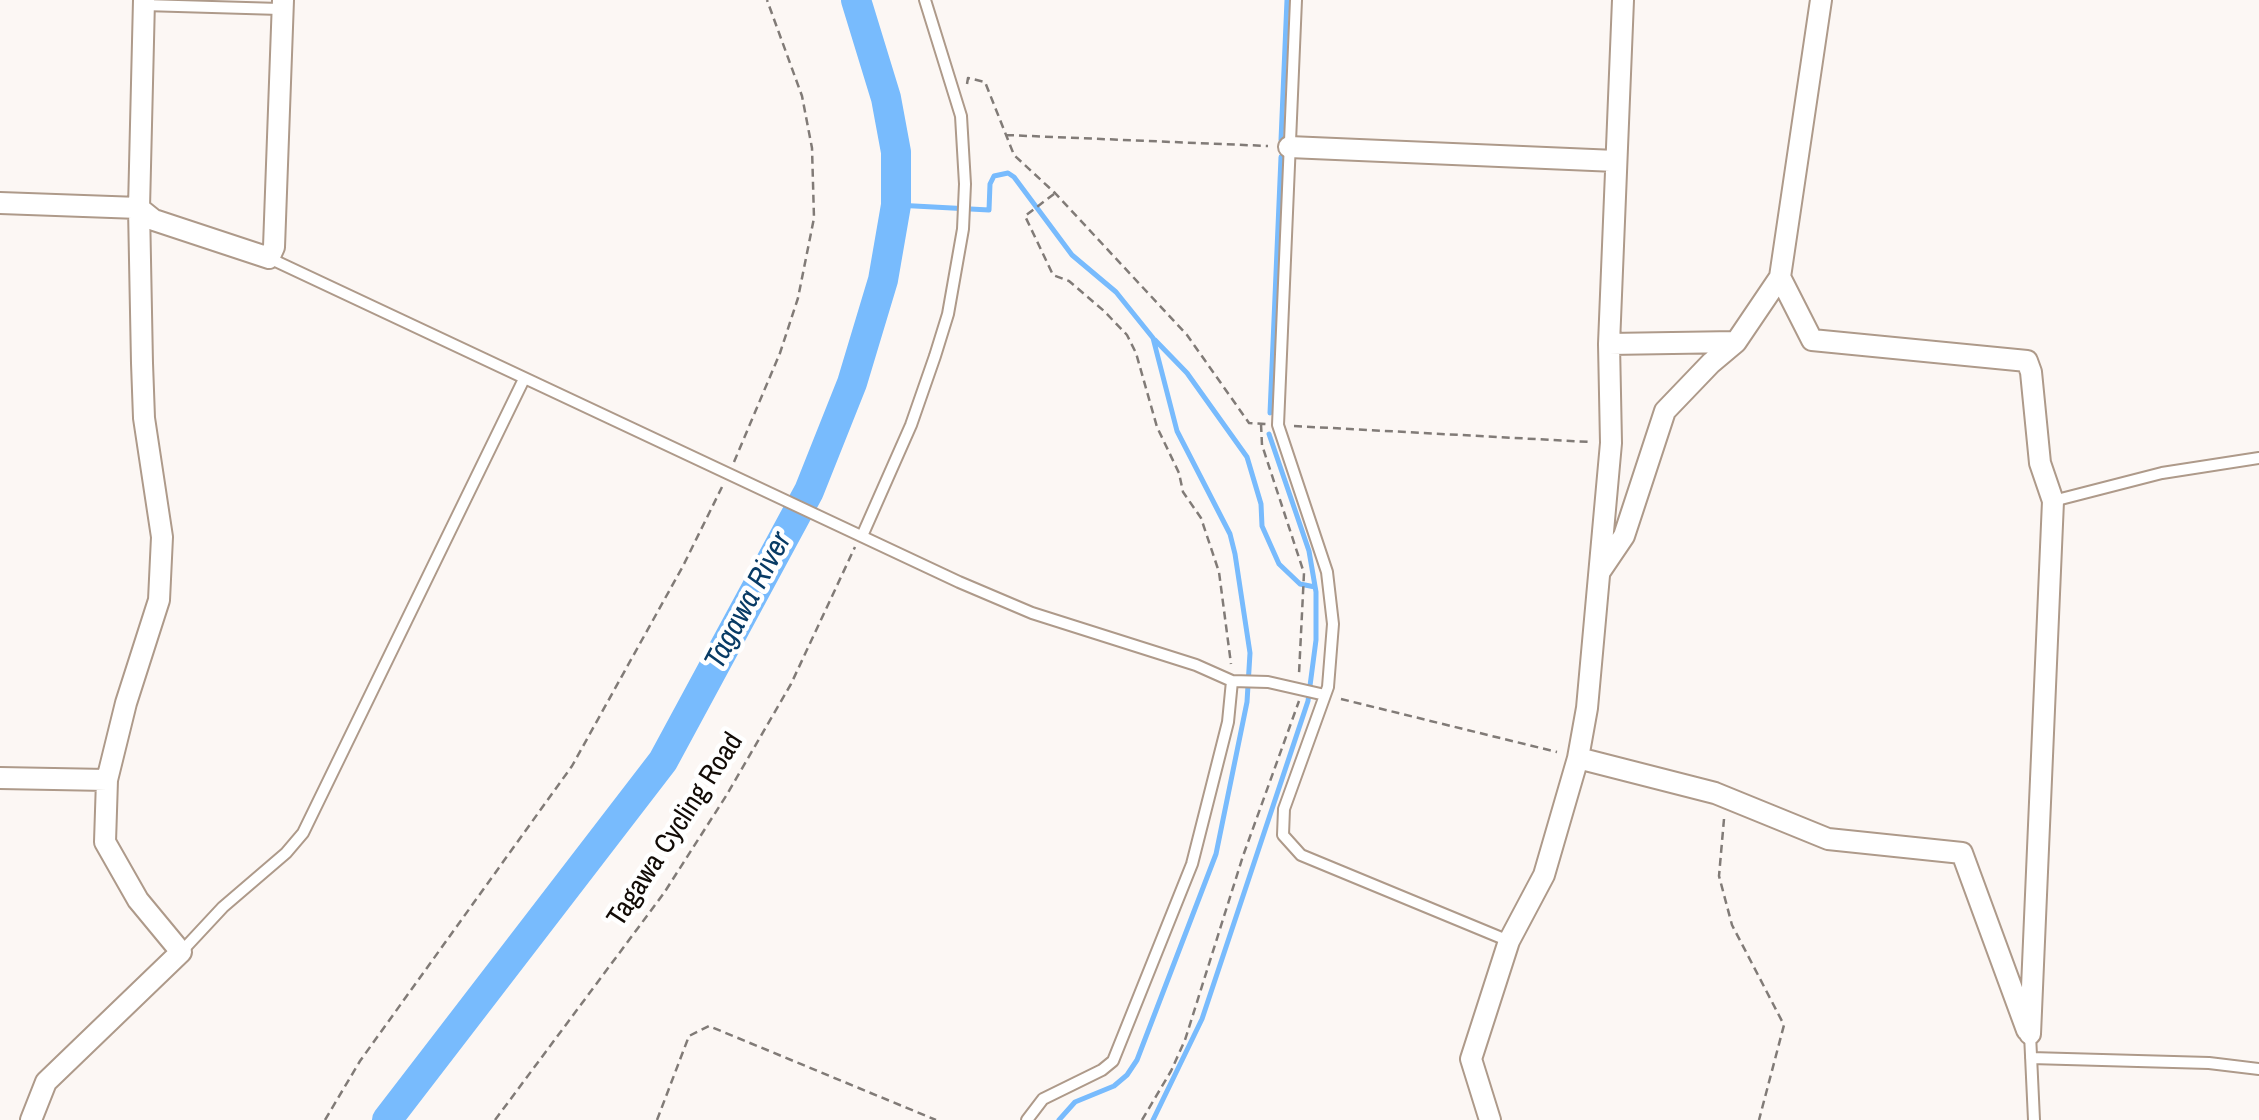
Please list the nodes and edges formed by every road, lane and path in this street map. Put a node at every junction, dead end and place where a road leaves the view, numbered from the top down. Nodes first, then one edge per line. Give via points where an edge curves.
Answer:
1 (767, 0) edge
2 (926, 0) edge
3 (1296, 0) edge
4 (1622, 0) edge
5 (1822, 0) edge
6 (144, 2) edge
7 (282, 5) edge
8 (962, 126) junction
9 (1006, 135) junction
10 (1289, 148) junction
11 (1616, 161) junction
12 (1055, 193) junction
13 (0, 203) edge
14 (139, 208) junction
15 (269, 258) junction
16 (1780, 276) junction
17 (1736, 342) junction
18 (1609, 344) junction
19 (524, 379) junction
20 (1261, 424) junction
21 (1278, 425) junction
22 (1612, 443) junction
23 (2259, 458) edge
24 (732, 474) junction
25 (2053, 501) junction
26 (858, 537) junction
27 (1600, 571) junction
28 (1232, 681) junction
29 (1311, 692) junction
30 (1578, 758) junction
31 (0, 778) edge
32 (107, 780) junction
33 (1726, 798) junction
34 (1509, 941) junction
35 (181, 952) junction
36 (2030, 1034) junction
37 (2031, 1058) junction
38 (2259, 1070) edge
39 (31, 1120) edge
40 (325, 1120) edge
41 (495, 1120) edge
42 (657, 1120) edge
43 (936, 1120) edge
44 (1028, 1120) edge
45 (1142, 1120) edge
46 (1490, 1120) edge
47 (1759, 1120) edge
48 (2034, 1120) edge

1 - 24 path via 802,96 814,218 798,298
2 - 8 lane
3 - 10 lane
4 - 11 street
5 - 16 street
6 - 7 lane
6 - 14 street
7 - 15 street
8 - 9 path via 968,78 975,78 985,82
8 - 26 lane via 962,230 948,314 911,425
9 - 10 path
9 - 12 path via 1014,155
10 - 11 street
10 - 21 lane
11 - 18 street
12 - 20 path via 1186,334 1249,422
12 - 28 path via 1025,216 1053,275 1069,281 1127,335 1156,427 1182,492 1202,518 1219,572
13 - 14 street
14 - 15 street via 154,220
14 - 32 street via 144,418 162,537 160,584
15 - 19 lane
16 - 17 street
16 - 25 street via 1812,340 2028,361 2040,463
17 - 18 street
17 - 27 street via 1665,411 1624,536
18 - 22 street
19 - 24 lane
19 - 35 lane via 303,834
20 - 21 path
20 - 29 path via 1304,577
21 - 22 path
21 - 29 lane via 1332,589 1333,624
22 - 27 street
23 - 25 lane
24 - 26 lane
24 - 40 path via 572,766
25 - 36 street
26 - 28 lane via 1032,612
26 - 41 path, Tagawa Cycling Road via 791,684 726,796 664,894
27 - 30 street
28 - 29 lane
28 - 44 lane via 1192,864 1113,1060 1043,1099
29 - 30 path
29 - 34 lane via 1281,822 1291,847
29 - 45 path via 1295,717 1243,856 1185,1040
30 - 33 street
30 - 34 street via 1544,876
31 - 32 street
32 - 35 street via 105,842 138,900
33 - 36 street via 1828,838 1962,853
33 - 47 path via 1719,876 1732,925 1784,1024
34 - 46 street via 1471,1060
35 - 39 street via 46,1082
36 - 37 lane
37 - 38 lane via 2210,1062
37 - 48 lane
42 - 43 path via 689,1036 709,1026

